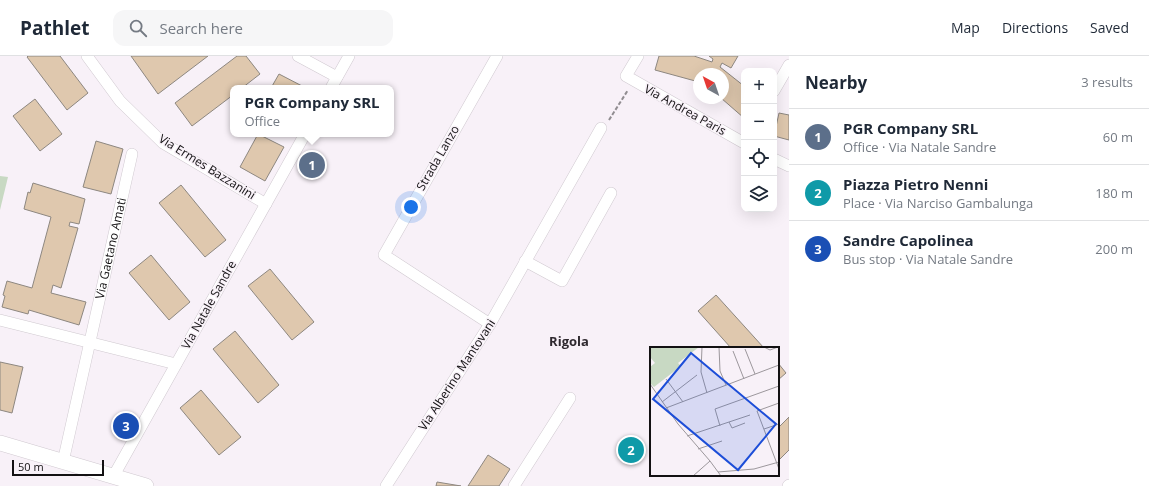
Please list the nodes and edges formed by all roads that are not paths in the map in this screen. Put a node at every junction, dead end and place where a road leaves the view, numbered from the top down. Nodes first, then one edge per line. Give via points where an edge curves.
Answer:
1 (87, 56) edge
2 (298, 56) edge
3 (349, 56) edge
4 (497, 56) edge
5 (638, 56) edge
6 (789, 65) edge
7 (337, 77) junction
8 (333, 85) edge
9 (777, 87) edge
10 (601, 128) road end
11 (303, 137) edge
12 (741, 141) edge
13 (132, 154) dead end
14 (777, 160) edge
15 (789, 166) edge
16 (611, 193) dead end
17 (266, 204) junction
18 (525, 261) junction
19 (0, 320) edge
20 (490, 324) junction
21 (90, 343) junction
22 (176, 364) junction
23 (570, 398) dead end
24 (0, 443) edge
25 (64, 462) junction
26 (112, 477) junction
27 (146, 486) edge
28 (386, 486) edge
29 (514, 486) edge

1 - 17 street, Via Ermes Bazzanini via 120,101 163,143
2 - 7 street
3 - 7 street
4 - 20 street, Strada Lanzo via 384,255
5 - 12 street, Via Andrea Paris via 630,78
6 - 9 street
7 - 8 street
10 - 18 street, Via Alberino Mantovani
11 - 17 street, Via Natale Sandre
13 - 21 street, Via Gaetano Amati
14 - 15 street
16 - 18 street via 562,281
17 - 22 street, Via Natale Sandre
18 - 20 street, Via Alberino Mantovani
19 - 21 street
20 - 28 street, Via Alberino Mantovani
21 - 22 street
21 - 25 street, Via Gaetano Amati
22 - 26 street, Via Natale Sandre
23 - 29 street
24 - 25 street
25 - 26 street
26 - 27 street

